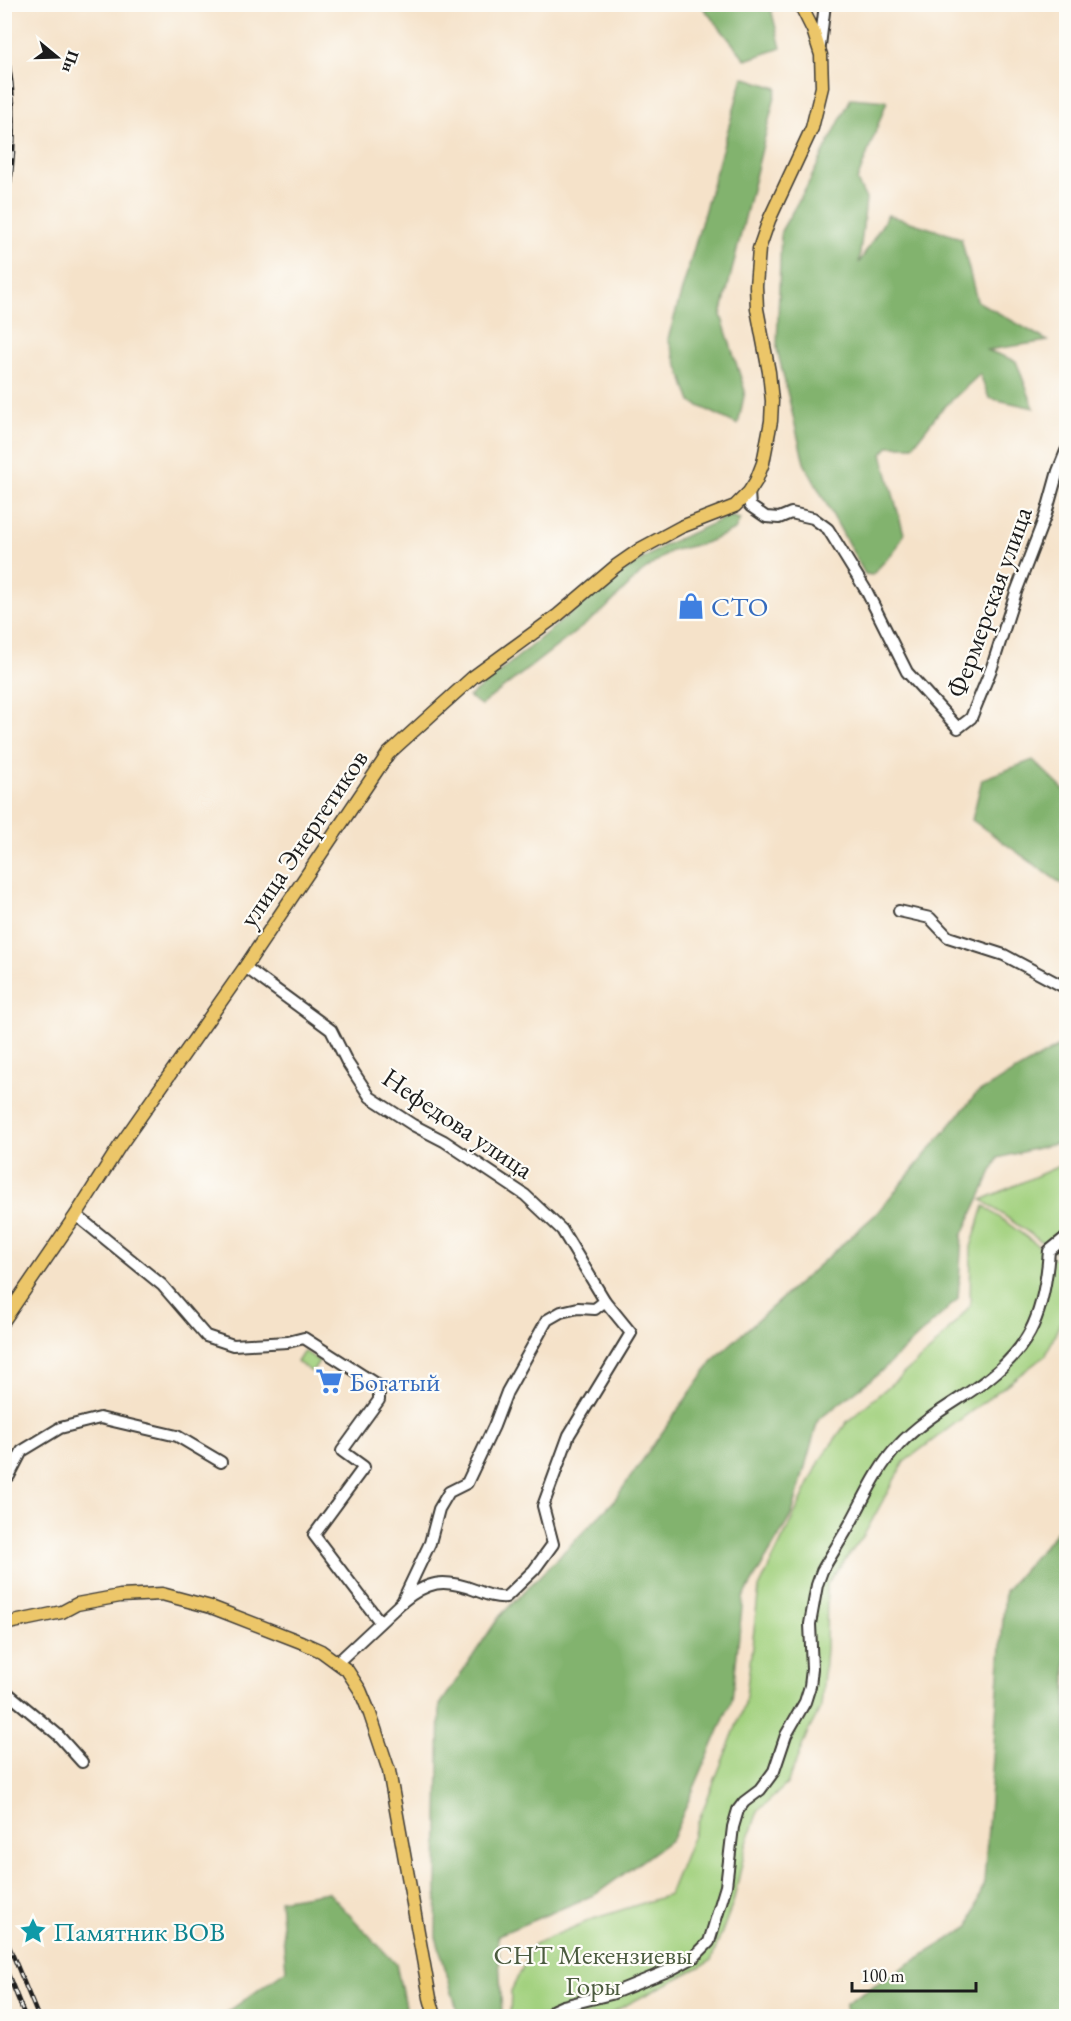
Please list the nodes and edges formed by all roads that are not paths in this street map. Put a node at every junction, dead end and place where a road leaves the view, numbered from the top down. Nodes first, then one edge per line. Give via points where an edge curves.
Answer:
1 (800, 4) edge
2 (825, 4) edge
3 (821, 55) junction
4 (1066, 451) edge
5 (749, 492) junction
6 (899, 911) dead end
7 (245, 967) junction
8 (1066, 987) edge
9 (76, 1215) junction
10 (1066, 1237) edge
11 (605, 1301) junction
12 (4, 1320) edge
13 (221, 1462) dead end
14 (4, 1478) edge
15 (402, 1602) junction
16 (380, 1622) junction
17 (4, 1624) edge
18 (338, 1662) junction
19 (4, 1690) edge
20 (82, 1762) dead end
21 (435, 2016) edge
22 (549, 2016) edge

1 - 3 main road
2 - 3 street
3 - 5 main road via 822,87 812,128 759,249 756,286 772,411 763,463
4 - 5 street, Фермерская улица via 992,668 970,718 958,728 907,672 867,592 828,529 813,518 791,513 779,518 766,517 750,507
5 - 7 main road, улица Энергетиков via 735,506 681,528 616,566 558,615 473,677 388,754
6 - 8 street via 930,918 948,937 1004,955
7 - 9 main road, улица Энергетиков
7 - 11 street, Нефедова улица via 331,1030 370,1096 525,1195 562,1230
9 - 12 main road, улица Энергетиков
9 - 16 street via 162,1285 206,1335 233,1345 304,1338 379,1386 379,1400 342,1451 364,1467 314,1535
10 - 22 street via 1049,1251 1044,1293 1032,1330 1022,1346 990,1378 927,1420 898,1446 879,1471 822,1571 810,1624 810,1686 774,1771 738,1810 726,1886 709,1942 694,1957 670,1970 611,1994 563,2006
11 - 15 street via 595,1309 578,1308 547,1320 507,1392 467,1483 449,1492 439,1509 430,1543
11 - 15 street, Нефедова улица via 631,1333 569,1435 543,1506 553,1544 534,1570 506,1597 495,1598 458,1583 445,1582 427,1585
13 - 14 street via 177,1436 100,1418 60,1428 22,1451 9,1476
15 - 16 street
16 - 18 street
17 - 18 main road via 62,1612 77,1604 162,1593 211,1607 301,1642
18 - 21 main road via 360,1690 389,1771
19 - 20 street via 57,1734

